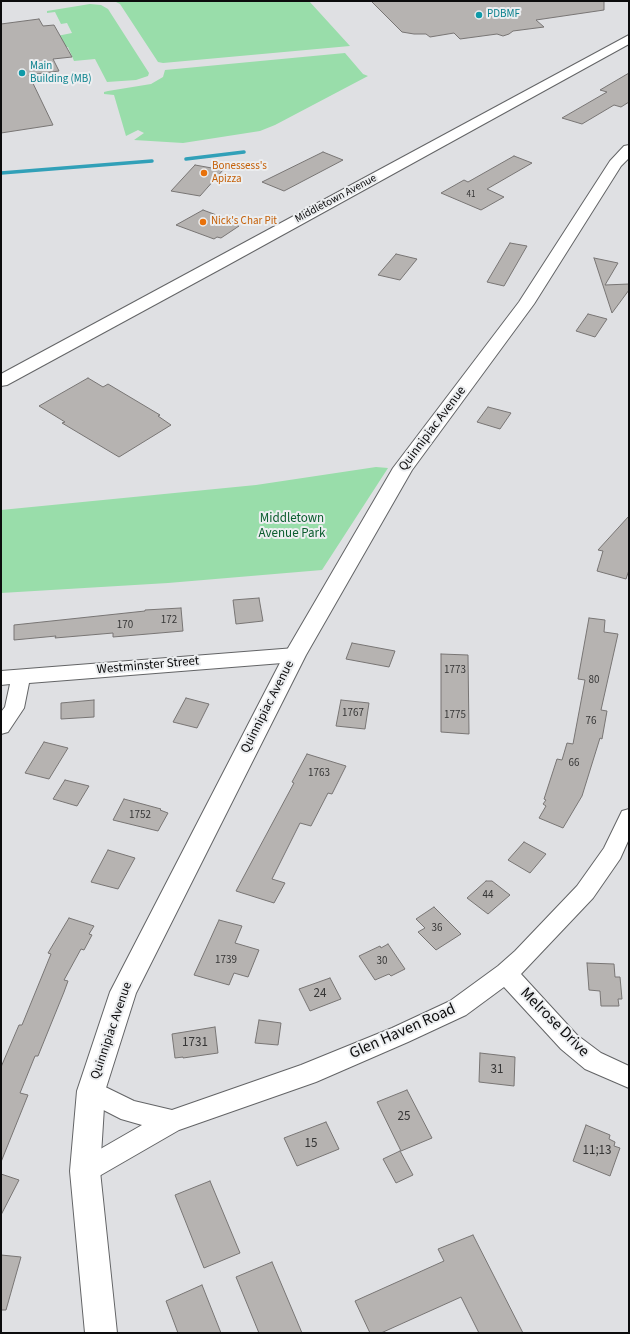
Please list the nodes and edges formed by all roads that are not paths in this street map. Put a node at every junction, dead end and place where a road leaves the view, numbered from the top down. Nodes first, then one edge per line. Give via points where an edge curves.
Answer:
1 (629, 39) edge
2 (629, 149) edge
3 (1, 381) edge
4 (295, 655) junction
5 (21, 676) junction
6 (1, 678) edge
7 (1, 726) edge
8 (629, 817) edge
9 (506, 973) junction
10 (629, 1077) edge
11 (91, 1091) junction
12 (172, 1121) junction
13 (85, 1171) junction
14 (101, 1333) edge

1 - 3 main road, Middletown Avenue
2 - 4 main road, Quinnipiac Avenue via 615,164 526,304 403,468
4 - 5 street, Westminster Street
4 - 11 main road, Quinnipiac Avenue via 123,992
5 - 6 street, Westminster Street
5 - 7 street via 14,708
8 - 9 street, Glen Haven Road via 612,853 585,892
9 - 10 street, Melrose Drive via 569,1042 592,1061
9 - 12 street, Glen Haven Road via 458,1008 406,1033 307,1074
11 - 12 street via 130,1111
11 - 13 main road, Quinnipiac Avenue
12 - 13 street, Glen Haven Road
13 - 14 main road, Quinnipiac Avenue

